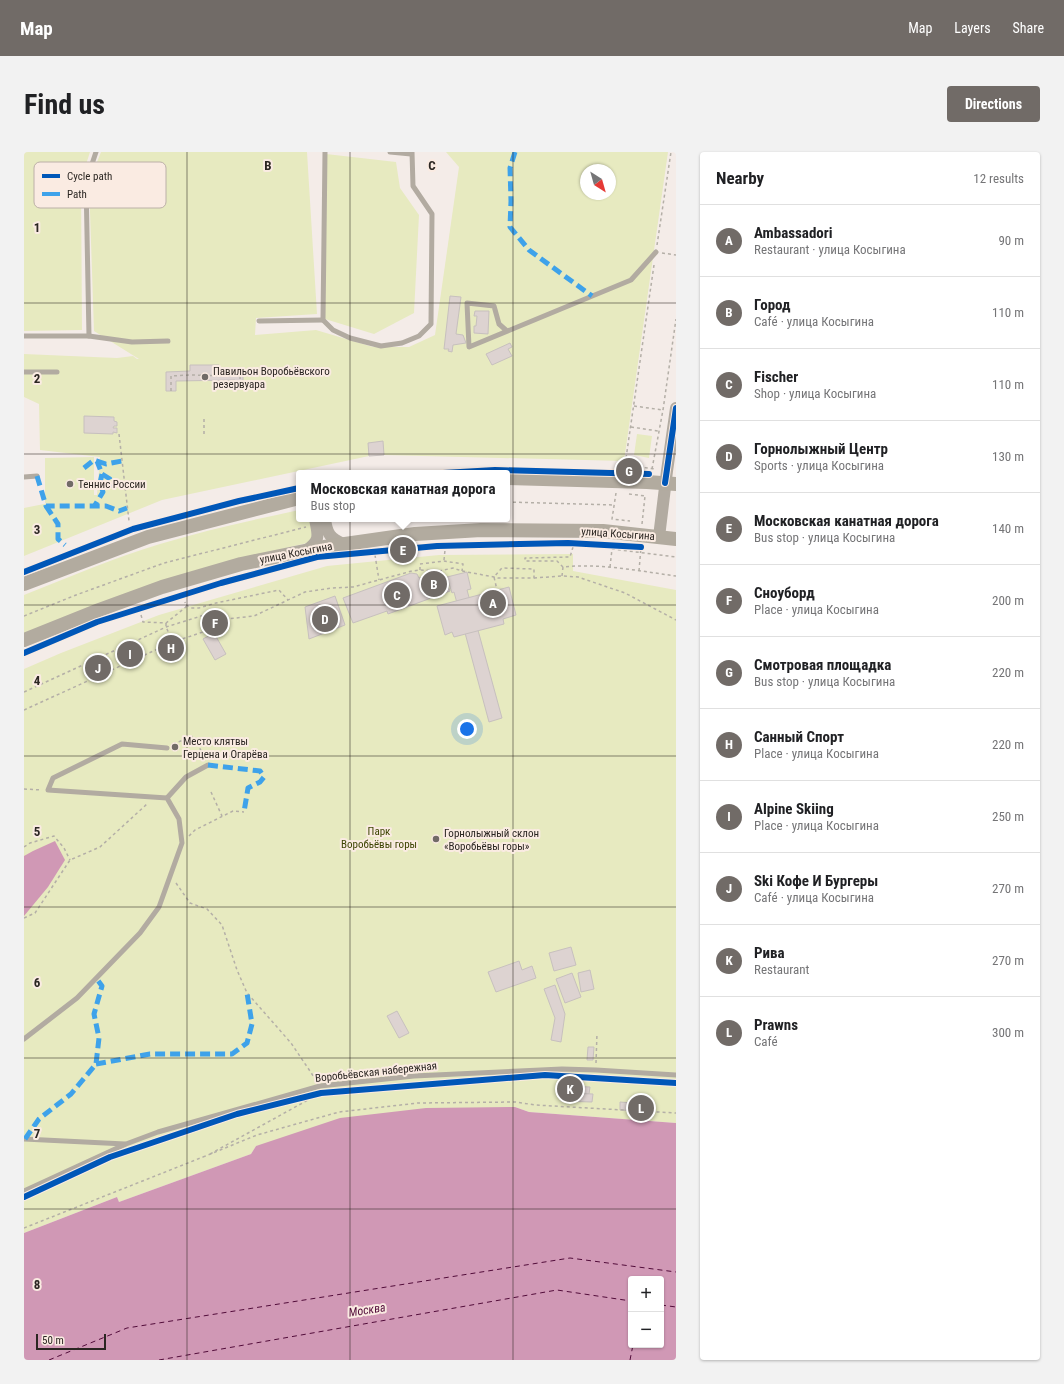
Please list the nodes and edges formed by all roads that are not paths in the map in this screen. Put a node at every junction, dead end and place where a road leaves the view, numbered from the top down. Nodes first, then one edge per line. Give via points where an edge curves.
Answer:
1 (96, 152) edge
2 (325, 152) edge
3 (390, 152) edge
4 (412, 153) edge
5 (93, 162) edge
6 (86, 208) edge
7 (656, 252) road end
8 (323, 320) junction
9 (259, 321) dead end
10 (508, 331) junction
11 (24, 336) edge
12 (88, 336) junction
13 (168, 341) dead end
14 (24, 372) edge
15 (57, 372) dead end
16 (676, 408) edge
17 (672, 461) edge
18 (37, 476) dead end
19 (24, 477) edge
20 (510, 478) edge
21 (671, 483) edge
22 (296, 499) edge
23 (320, 522) edge
24 (321, 522) edge
25 (659, 537) junction
26 (676, 539) edge
27 (343, 544) junction
28 (307, 550) junction
29 (24, 584) edge
30 (24, 640) edge
31 (167, 748) dead end
32 (208, 765) road end
33 (168, 798) junction
34 (24, 1039) edge
35 (676, 1075) edge
36 (24, 1139) edge
37 (126, 1144) junction
38 (24, 1191) edge

1 - 5 lane
2 - 8 lane
3 - 4 lane
4 - 8 lane via 413,186 432,214 431,324 419,336 402,343 381,346 350,338 333,330
6 - 12 lane
7 - 10 lane via 631,280
8 - 9 lane
10 - 10 lane via 499,324 494,306 467,304 469,347
11 - 12 lane
12 - 13 lane via 132,342
14 - 15 lane
16 - 17 street
17 - 21 street
18 - 19 lane
20 - 21 main road
21 - 25 street
22 - 29 main road via 148,537
23 - 28 street via 316,543
24 - 27 street via 333,539
25 - 26 main road, улица Косыгина
25 - 27 main road, улица Косыгина via 603,531 481,530 415,534
27 - 28 main road, улица Косыгина
28 - 30 main road, улица Косыгина via 241,564 162,587
31 - 33 lane via 122,744 54,778 48,790
32 - 33 lane via 186,777
33 - 34 lane via 179,819 182,843 159,907 140,933 77,998
35 - 37 lane, Воробьёвская набережная via 562,1069 414,1076 320,1090 158,1132
36 - 37 lane
37 - 38 lane, Воробьёвская набережная

